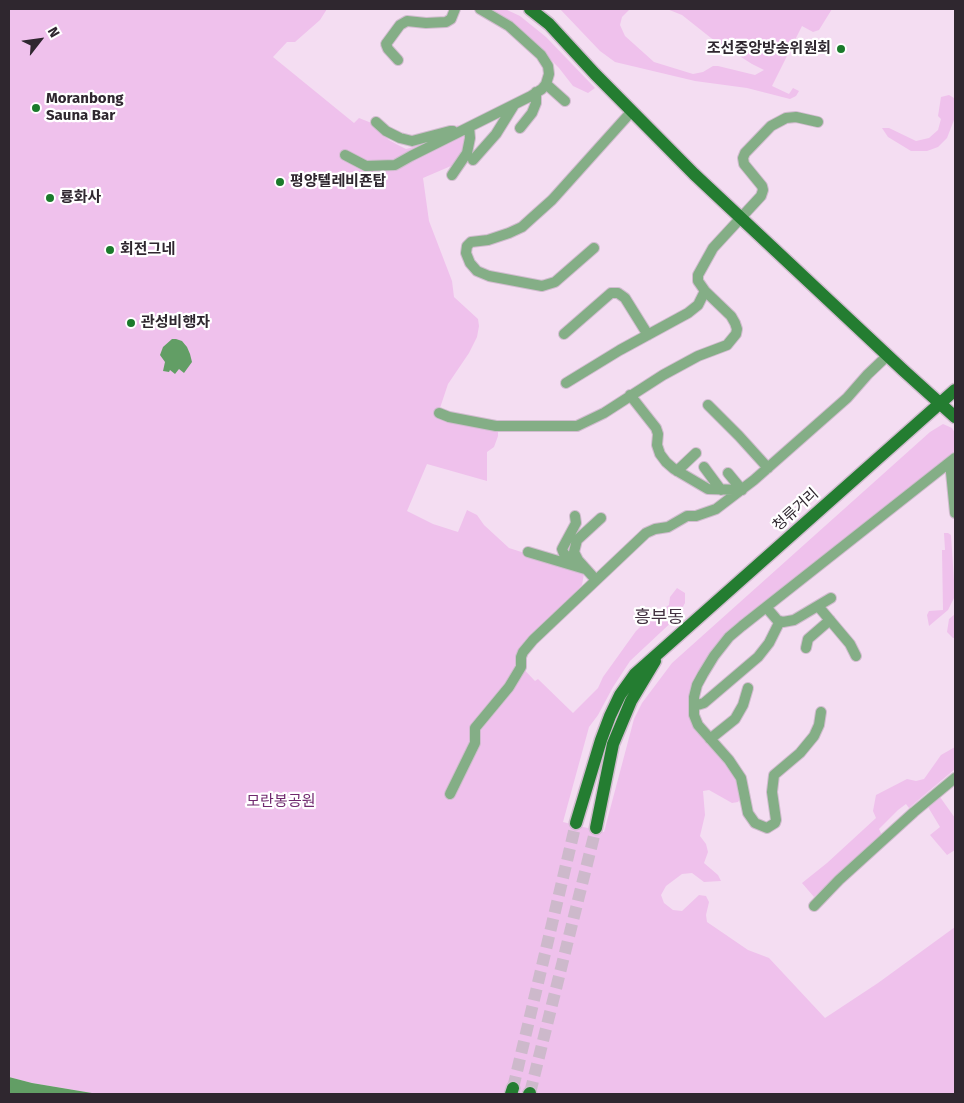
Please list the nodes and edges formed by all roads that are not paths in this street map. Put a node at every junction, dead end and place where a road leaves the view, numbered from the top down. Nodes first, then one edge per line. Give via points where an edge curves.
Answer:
1 (454, 9) edge
2 (480, 9) edge
3 (530, 9) edge
4 (398, 60) dead end
5 (546, 84) junction
6 (536, 92) junction
7 (566, 101) dead end
8 (514, 105) junction
9 (632, 111) junction
10 (376, 122) dead end
11 (818, 122) dead end
12 (520, 128) dead end
13 (464, 130) junction
14 (345, 154) dead end
15 (473, 160) dead end
16 (452, 175) dead end
17 (741, 218) junction
18 (594, 248) dead end
19 (705, 291) junction
20 (564, 334) dead end
21 (648, 335) junction
22 (888, 355) junction
23 (566, 383) dead end
24 (955, 390) edge
25 (630, 395) junction
26 (940, 404) junction
27 (708, 405) dead end
28 (439, 413) dead end
29 (955, 417) edge
30 (696, 453) dead end
31 (953, 460) edge
32 (704, 467) dead end
33 (768, 468) junction
34 (677, 471) junction
35 (728, 473) dead end
36 (721, 490) junction
37 (742, 490) junction
38 (955, 513) edge
39 (575, 516) dead end
40 (601, 518) dead end
41 (528, 552) dead end
42 (578, 560) junction
43 (586, 569) junction
44 (596, 580) junction
45 (831, 598) dead end
46 (818, 606) junction
47 (766, 607) junction
48 (830, 620) junction
49 (780, 621) junction
50 (806, 648) dead end
51 (659, 654) junction
52 (856, 656) dead end
53 (748, 688) dead end
54 (694, 706) junction
55 (821, 712) dead end
56 (710, 739) junction
57 (955, 778) edge
58 (450, 794) dead end
59 (576, 823) tunnel mouth
60 (596, 828) tunnel mouth
61 (814, 906) dead end

1 - 4 street via 451,20 446,22 407,21 400,25 386,44
2 - 5 street via 509,26 541,55 548,66
3 - 9 main road via 549,24
5 - 6 street
5 - 7 street
6 - 8 street
6 - 12 street via 532,113
8 - 13 street
8 - 15 street via 496,134
9 - 17 main road
9 - 18 street via 534,217 509,232 471,242 466,246 466,253 477,271 542,286 555,282
10 - 13 street via 393,135 412,140
11 - 17 street via 786,118 771,126 745,153 744,164 763,190
13 - 14 street via 395,165 366,166
13 - 16 street via 470,138 467,152
17 - 19 street via 713,248 698,275
17 - 22 main road
19 - 21 street via 698,305
19 - 25 street via 731,316 737,329 733,340
20 - 21 street via 611,293 618,293
21 - 23 street
22 - 26 main road
22 - 33 street via 847,398
24 - 26 main road, 청류거리
25 - 28 street via 577,426 496,426
25 - 34 street via 656,428 660,454
26 - 29 main road
26 - 51 main road, 청류거리
27 - 33 street
30 - 34 street
31 - 38 street
31 - 47 street
32 - 36 street
33 - 37 street
34 - 36 street via 708,489
35 - 37 street
36 - 37 street
37 - 44 street via 716,509 687,516 668,527 646,533
39 - 42 street via 576,523 562,549 569,558
40 - 42 street via 577,540 574,552
41 - 43 street
42 - 43 street
43 - 44 street
44 - 58 street via 523,652 521,667 514,679 475,728 475,743
45 - 46 street
46 - 48 street
46 - 49 street via 794,620
47 - 49 street
47 - 54 street via 729,637 714,656 697,685
48 - 50 street via 808,639
48 - 52 street
49 - 54 street via 758,657 704,703
51 - 59 main road, 청류거리 via 635,674 617,702 600,740
51 - 60 main road, 청류거리 via 630,701 613,744
53 - 56 street via 735,720
54 - 56 street via 698,725
55 - 56 street via 814,736 774,776 772,792 776,820 767,828 752,820 741,778
57 - 61 street via 907,818

